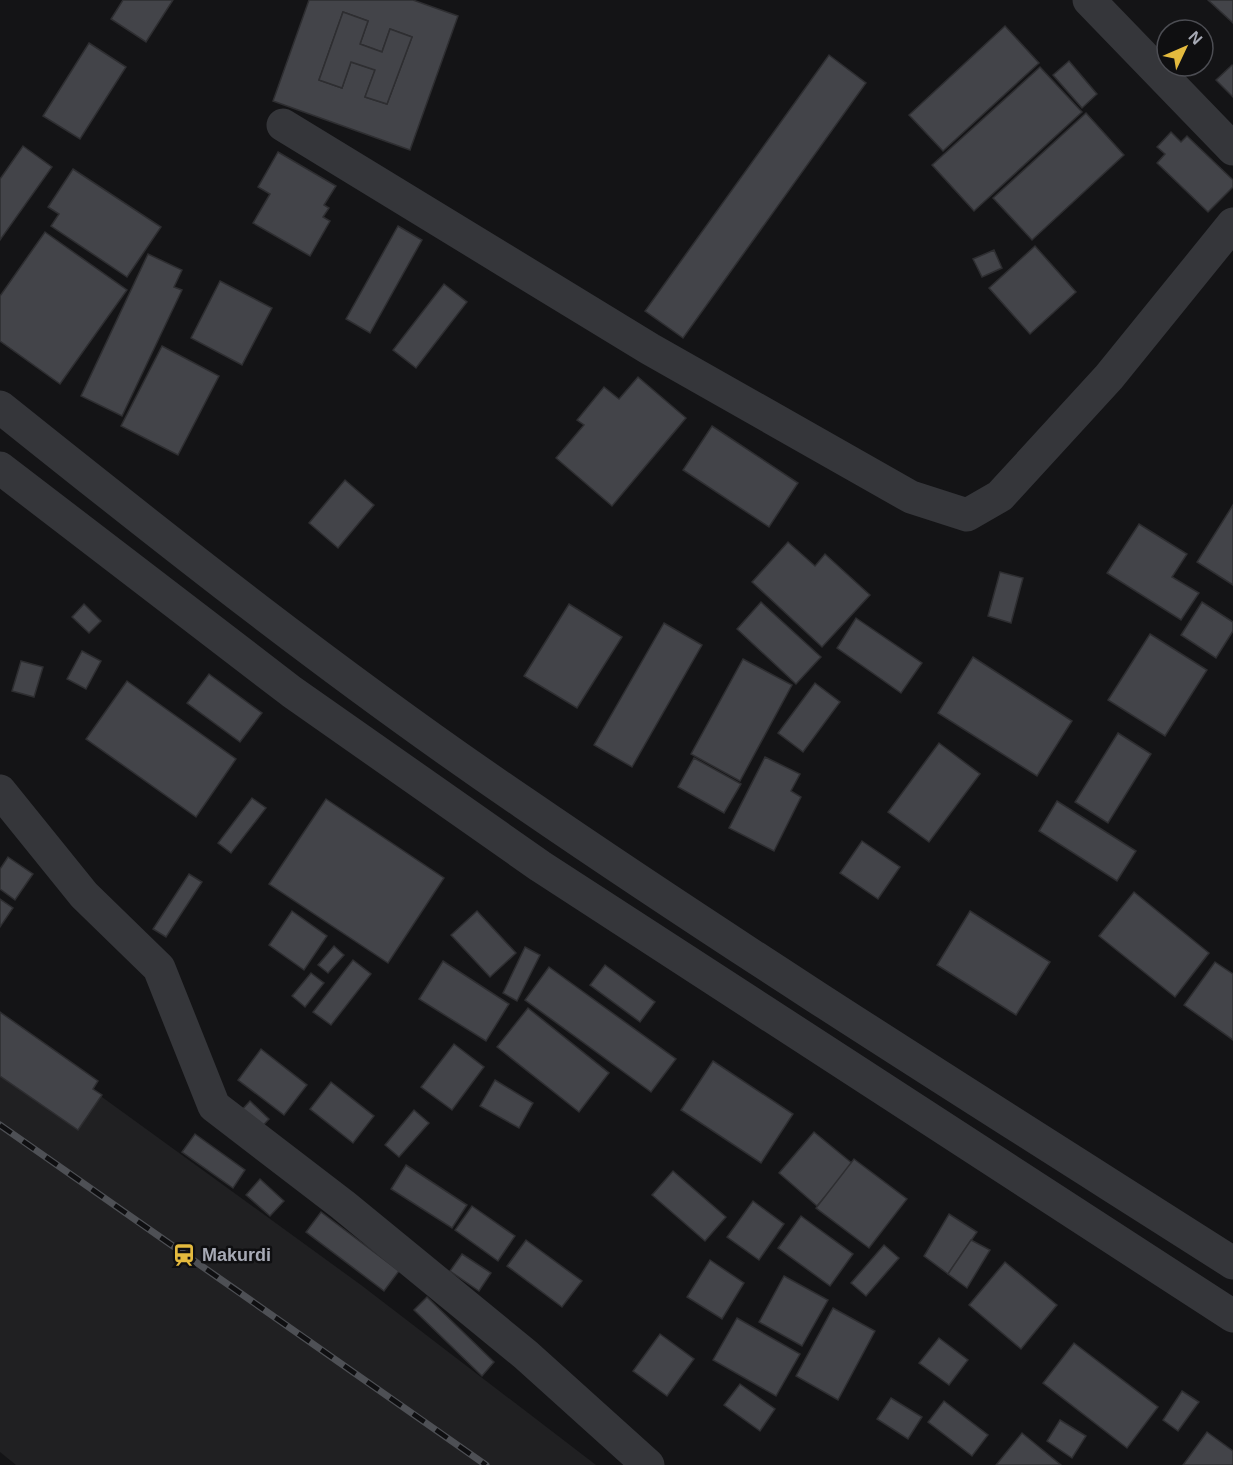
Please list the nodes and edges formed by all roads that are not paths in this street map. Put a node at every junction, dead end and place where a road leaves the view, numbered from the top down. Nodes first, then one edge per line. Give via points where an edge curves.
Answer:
1 (1089, 0) edge
2 (283, 125) dead end
3 (1233, 149) edge
4 (1233, 224) edge
5 (0, 407) edge
6 (0, 468) edge
7 (350, 678) junction
8 (325, 715) junction
9 (0, 791) edge
10 (1233, 1263) edge
11 (1233, 1316) edge
12 (648, 1465) edge

1 - 3 street
2 - 4 street via 650,349 910,497 967,514 1000,496 1016,479 1109,377
5 - 7 street via 176,548
6 - 8 street
7 - 8 street
7 - 10 street via 532,809 849,1018
8 - 11 street via 540,866
9 - 12 street via 84,895 159,968 214,1106 343,1205 526,1355

